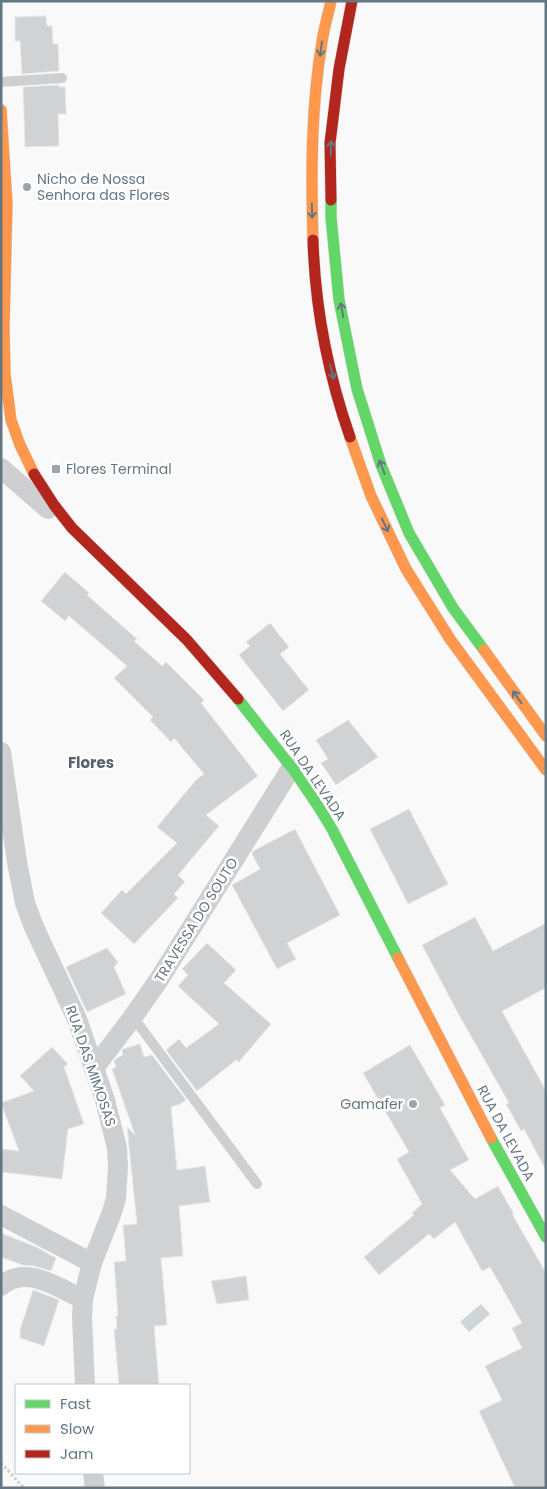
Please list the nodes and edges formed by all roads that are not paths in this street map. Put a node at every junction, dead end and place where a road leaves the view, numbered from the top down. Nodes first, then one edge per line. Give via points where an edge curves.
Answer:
1 (331, 1) edge
2 (352, 1) edge
3 (62, 78) dead end
4 (1, 82) edge
5 (1, 110) edge
6 (8, 439) edge
7 (1, 468) edge
8 (92, 548) junction
9 (546, 736) edge
10 (1, 752) edge
11 (292, 767) junction
12 (546, 770) edge
13 (133, 1017) junction
14 (94, 1068) junction
15 (257, 1184) dead end
16 (1, 1215) edge
17 (546, 1237) edge
18 (92, 1263) junction
19 (1, 1286) edge
20 (83, 1299) junction
21 (85, 1384) edge
22 (92, 1474) edge
23 (95, 1488) edge

1 -> 12 main road via 322,42 313,126 314,265 324,342 344,418 371,496 406,569 450,639
9 -> 2 main road via 453,608 409,533 381,465 357,390 339,300 331,217 330,143
3 - 4 lane
5 - 6 main road, RUA DA LEVADA via 7,209 2,357
6 - 8 main road, RUA DA LEVADA via 32,469 62,517
7 - 8 street
8 - 11 main road, RUA DA LEVADA via 212,668
10 - 14 street, RUA DAS MIMOSAS via 25,903 77,1019
11 - 13 street, TRAVESSA DO SOUTO
11 - 17 main road, RUA DA LEVADA via 326,818 501,1158
13 - 14 street, TRAVESSA DO SOUTO
13 - 15 lane
14 - 18 street, RUA DAS MIMOSAS via 114,1132 118,1167 116,1198
16 - 18 street
18 - 20 street, RUA DAS MIMOSAS
19 - 20 street via 10,1279 27,1276
20 - 21 street, RUA DAS MIMOSAS
22 - 23 street

